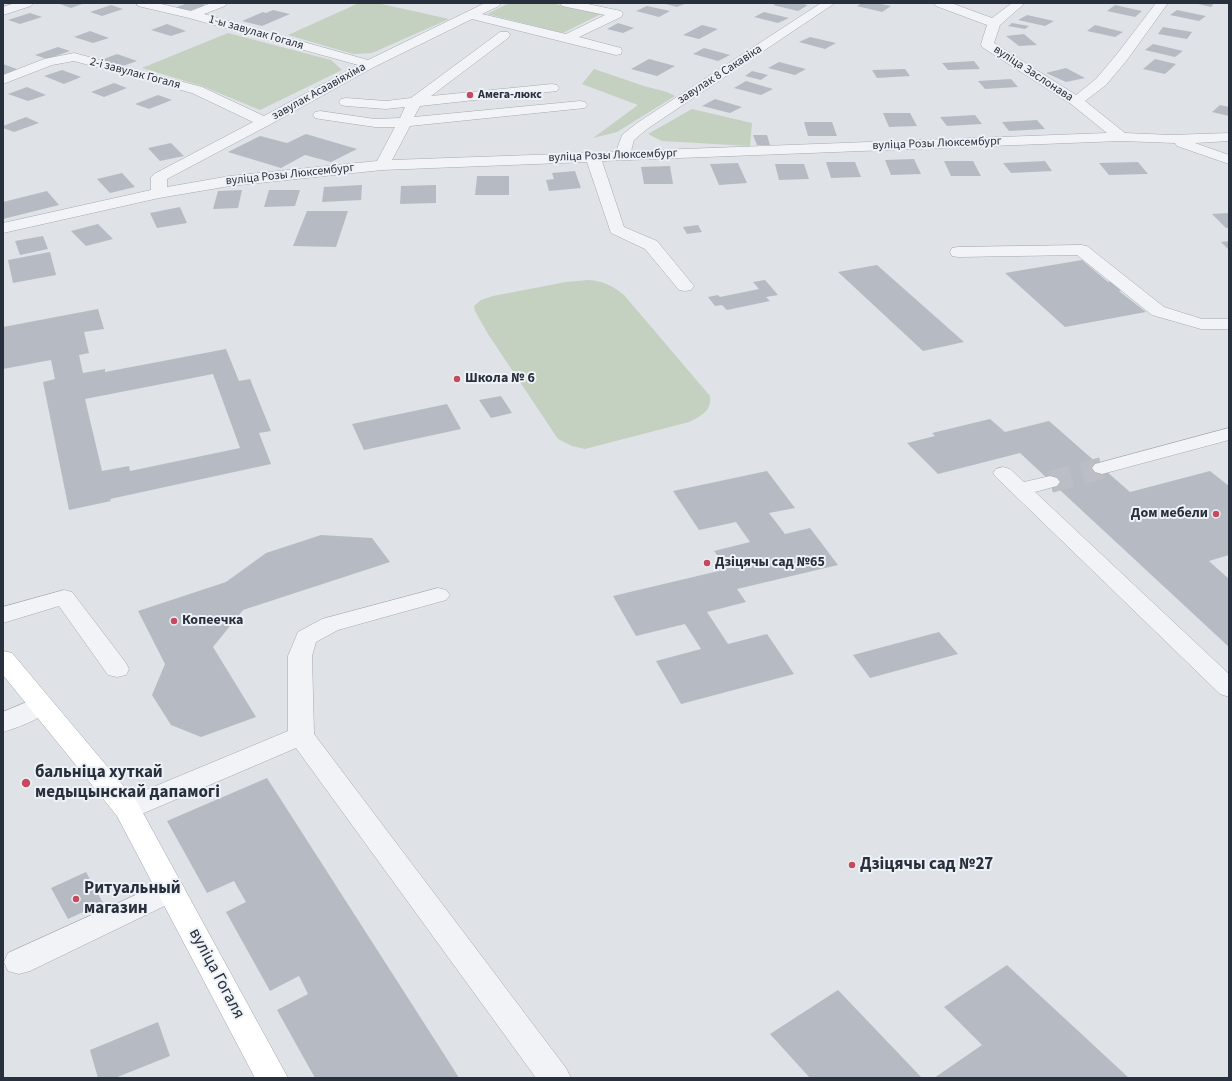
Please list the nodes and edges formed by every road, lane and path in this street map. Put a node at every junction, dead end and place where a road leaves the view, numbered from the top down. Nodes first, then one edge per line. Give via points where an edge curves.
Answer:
1 (27, 3) edge
2 (142, 3) edge
3 (221, 3) edge
4 (495, 3) edge
5 (566, 3) edge
6 (829, 3) edge
7 (940, 3) edge
8 (1019, 3) edge
9 (1162, 3) edge
10 (3, 11) edge
11 (192, 15) junction
12 (470, 15) junction
13 (994, 23) junction
14 (504, 35) dead end
15 (566, 38) junction
16 (616, 51) dead end
17 (369, 64) junction
18 (3, 80) edge
19 (552, 88) dead end
20 (346, 102) dead end
21 (415, 102) junction
22 (1076, 102) junction
23 (580, 105) dead end
24 (320, 116) dead end
25 (264, 122) junction
26 (405, 122) junction
27 (1121, 137) junction
28 (1229, 137) edge
29 (1171, 139) junction
30 (623, 155) junction
31 (593, 156) junction
32 (1229, 160) edge
33 (382, 165) junction
34 (159, 193) junction
35 (3, 228) edge
36 (958, 252) dead end
37 (685, 286) dead end
38 (1229, 324) edge
39 (1229, 434) edge
40 (1102, 468) tunnel mouth
41 (1003, 473) dead end
42 (1050, 482) tunnel mouth
43 (1020, 489) junction
44 (438, 595) dead end
45 (3, 615) edge
46 (3, 659) edge
47 (117, 669) dead end
48 (1229, 688) edge
49 (42, 705) junction
50 (3, 723) edge
51 (301, 736) junction
52 (127, 809) junction
53 (171, 890) junction
54 (19, 962) dead end
55 (272, 1078) edge
56 (555, 1078) edge

1 - 10 street
2 - 11 street, 1-ы завулак Гогаля
3 - 11 street
4 - 12 street, завулак Асаавіяхіма
5 - 15 street via 617,14
6 - 30 street, завулак 8 Сакавіка via 642,126 627,138
7 - 13 street
8 - 13 street, вуліца Заслонава
9 - 22 street via 1101,82
11 - 17 street, 1-ы завулак Гогаля
12 - 15 street
12 - 17 street, завулак Асаавіяхіма
13 - 22 street, вуліца Заслонава via 986,44
14 - 21 street
15 - 16 street
17 - 25 street, завулак Асаавіяхіма
18 - 25 street, 2-і завулак Гогаля via 49,62 74,57 197,90
19 - 21 street
20 - 21 street via 386,105
21 - 26 street
22 - 27 street, вуліца Заслонава
23 - 26 street
24 - 26 street via 375,123
25 - 34 street, завулак Асаавіяхіма via 159,176
26 - 33 street
27 - 29 street, вуліца Розы Люксембург
27 - 30 street, вуліца Розы Люксембург
28 - 29 street, вуліца Розы Люксембург
29 - 32 street
30 - 31 street, вуліца Розы Люксембург
31 - 33 street, вуліца Розы Люксембург
31 - 37 street via 617,230 651,245
33 - 34 street, вуліца Розы Люксембург via 230,181
34 - 35 street, вуліца Розы Люксембург
36 - 38 street via 1081,250 1158,311 1201,324
39 - 40 street
41 - 43 street
42 - 43 street
43 - 48 street
44 - 51 street via 330,624 306,638 300,656
45 - 47 street via 64,597
46 - 49 main road, вуліца Гогаля
49 - 50 street
49 - 52 main road, вуліца Гогаля
51 - 52 street
51 - 56 street
52 - 53 main road, вуліца Гогаля
53 - 54 street
53 - 55 main road, вуліца Гогаля

